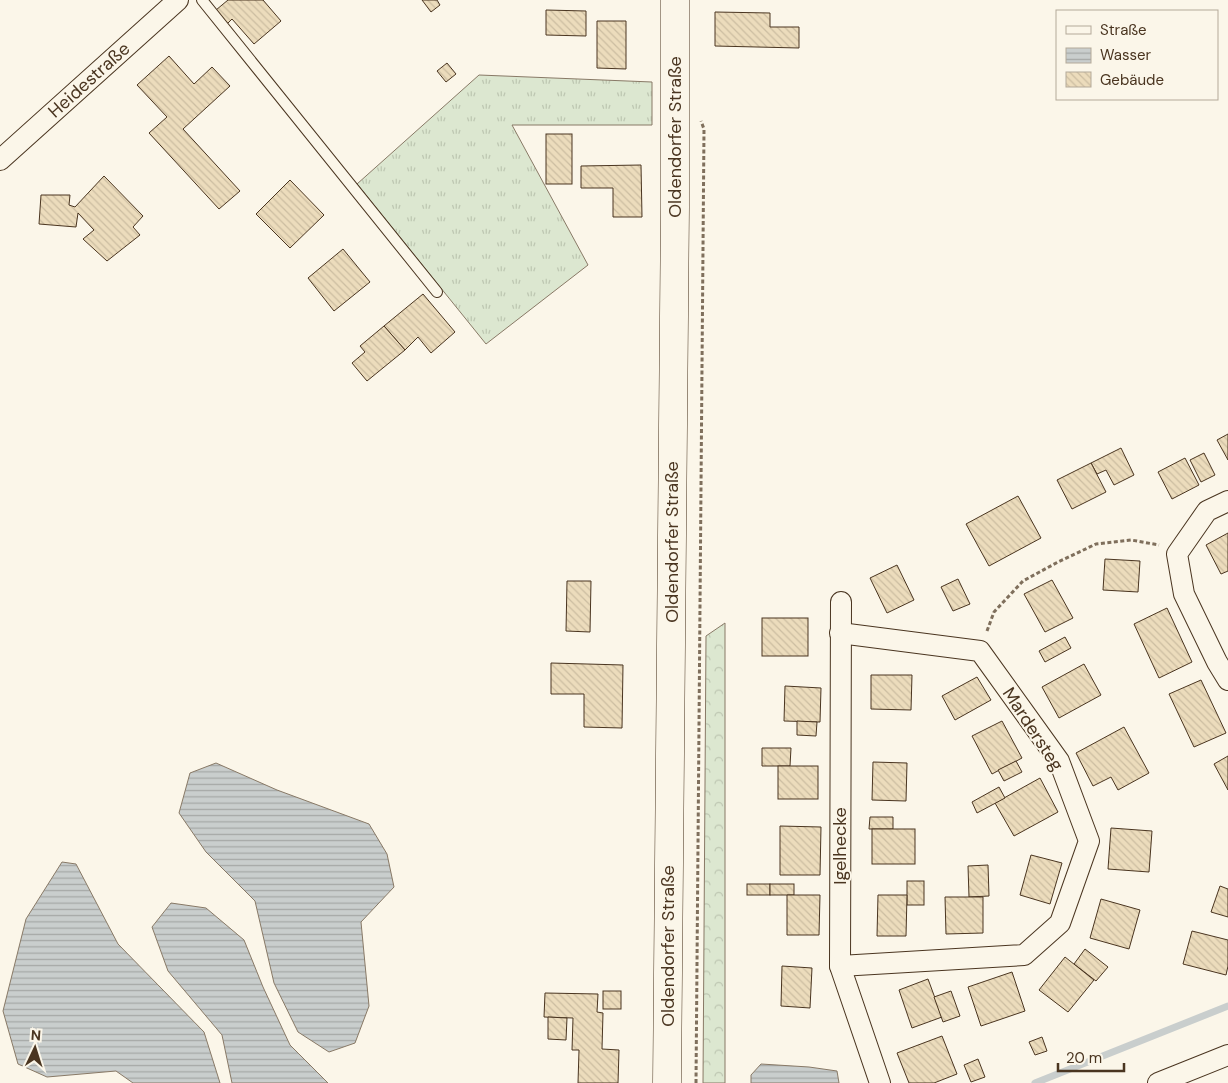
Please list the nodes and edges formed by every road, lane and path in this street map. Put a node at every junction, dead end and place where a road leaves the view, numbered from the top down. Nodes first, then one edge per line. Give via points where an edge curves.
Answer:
1 (178, 0) edge
2 (202, 0) edge
3 (675, 0) edge
4 (0, 160) edge
5 (436, 292) dead end
6 (1228, 501) edge
7 (1177, 554) junction
8 (841, 602) dead end
9 (840, 633) junction
10 (980, 650) junction
11 (1228, 680) edge
12 (840, 966) junction
13 (1228, 1055) edge
14 (667, 1083) edge
15 (880, 1083) edge
16 (1158, 1083) edge

1 - 4 street, Heidestraße
2 - 5 lane
3 - 14 main road, Oldendorfer Straße
6 - 7 street via 1207,511
7 - 10 path via 1162,546 1131,540 1096,544 1058,562 1023,581 994,612
7 - 11 street via 1184,594
8 - 9 street, Igelhecke
9 - 10 street
9 - 12 street, Igelhecke
10 - 12 street, Mardersteg via 1059,761 1089,841 1060,923 1024,955
12 - 15 street, Igelhecke
13 - 16 street

